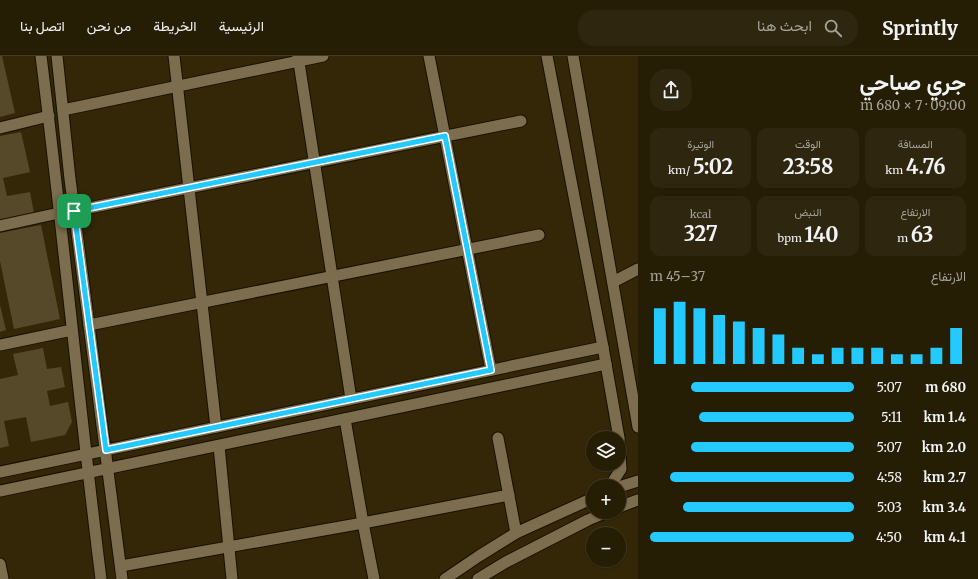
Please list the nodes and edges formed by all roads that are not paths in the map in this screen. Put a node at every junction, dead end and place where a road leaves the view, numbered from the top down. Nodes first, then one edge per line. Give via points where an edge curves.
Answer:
1 (41, 56) edge
2 (57, 56) edge
3 (174, 56) edge
4 (323, 56) edge
5 (429, 56) edge
6 (547, 56) edge
7 (573, 56) edge
8 (298, 59) edge
9 (178, 86) junction
10 (63, 110) junction
11 (49, 116) junction
12 (521, 121) dead end
13 (0, 128) edge
14 (445, 136) junction
15 (314, 163) junction
16 (189, 188) junction
17 (74, 211) junction
18 (59, 213) junction
19 (0, 226) edge
20 (539, 236) dead end
21 (467, 250) junction
22 (638, 269) edge
23 (332, 277) junction
24 (613, 282) junction
25 (202, 302) junction
26 (89, 325) junction
27 (72, 330) junction
28 (0, 345) edge
29 (603, 347) junction
30 (606, 364) junction
31 (491, 370) junction
32 (351, 400) junction
33 (345, 419) junction
34 (216, 427) junction
35 (638, 428) edge
36 (618, 431) edge
37 (498, 438) dead end
38 (219, 446) junction
39 (106, 450) junction
40 (86, 454) junction
41 (108, 469) junction
42 (0, 472) edge
43 (88, 473) junction
44 (638, 481) edge
45 (626, 485) edge
46 (0, 491) edge
47 (509, 495) junction
48 (638, 500) edge
49 (586, 501) edge
50 (626, 504) edge
51 (590, 519) edge
52 (363, 523) junction
53 (516, 533) junction
54 (229, 547) junction
55 (0, 564) edge
56 (121, 566) junction
57 (3, 579) edge
58 (101, 579) edge
59 (122, 579) edge
60 (232, 579) edge
61 (374, 579) edge
62 (445, 579) edge
63 (478, 579) edge

1 - 11 street
2 - 10 street
3 - 9 street
4 - 8 street
5 - 14 street
6 - 29 street
7 - 24 street
8 - 9 street
8 - 15 street
9 - 10 street
9 - 16 street
10 - 17 street
11 - 13 street
11 - 18 street
12 - 14 street
14 - 15 street
14 - 21 street
15 - 16 street
15 - 23 street
16 - 17 street
16 - 25 street
17 - 26 street
18 - 19 street
18 - 27 street
20 - 21 street
21 - 23 street
21 - 31 street
22 - 24 street
23 - 25 street
23 - 32 street
24 - 35 street
25 - 26 street
25 - 34 street
26 - 39 street
27 - 28 street
27 - 40 street
29 - 30 street
29 - 31 street
30 - 33 street
30 - 36 street
31 - 32 street
32 - 34 street
33 - 38 street
33 - 52 street
34 - 39 street
37 - 47 street
38 - 41 street
38 - 54 street
39 - 40 street
39 - 41 street
40 - 42 street
40 - 43 street
41 - 43 street
41 - 56 street
43 - 46 street
43 - 58 street
44 - 45 street
47 - 52 street
47 - 53 street
48 - 50 street
49 - 53 street
51 - 63 street
52 - 54 street
52 - 61 street
53 - 62 street
54 - 56 street
54 - 60 street
55 - 57 street
56 - 59 street

